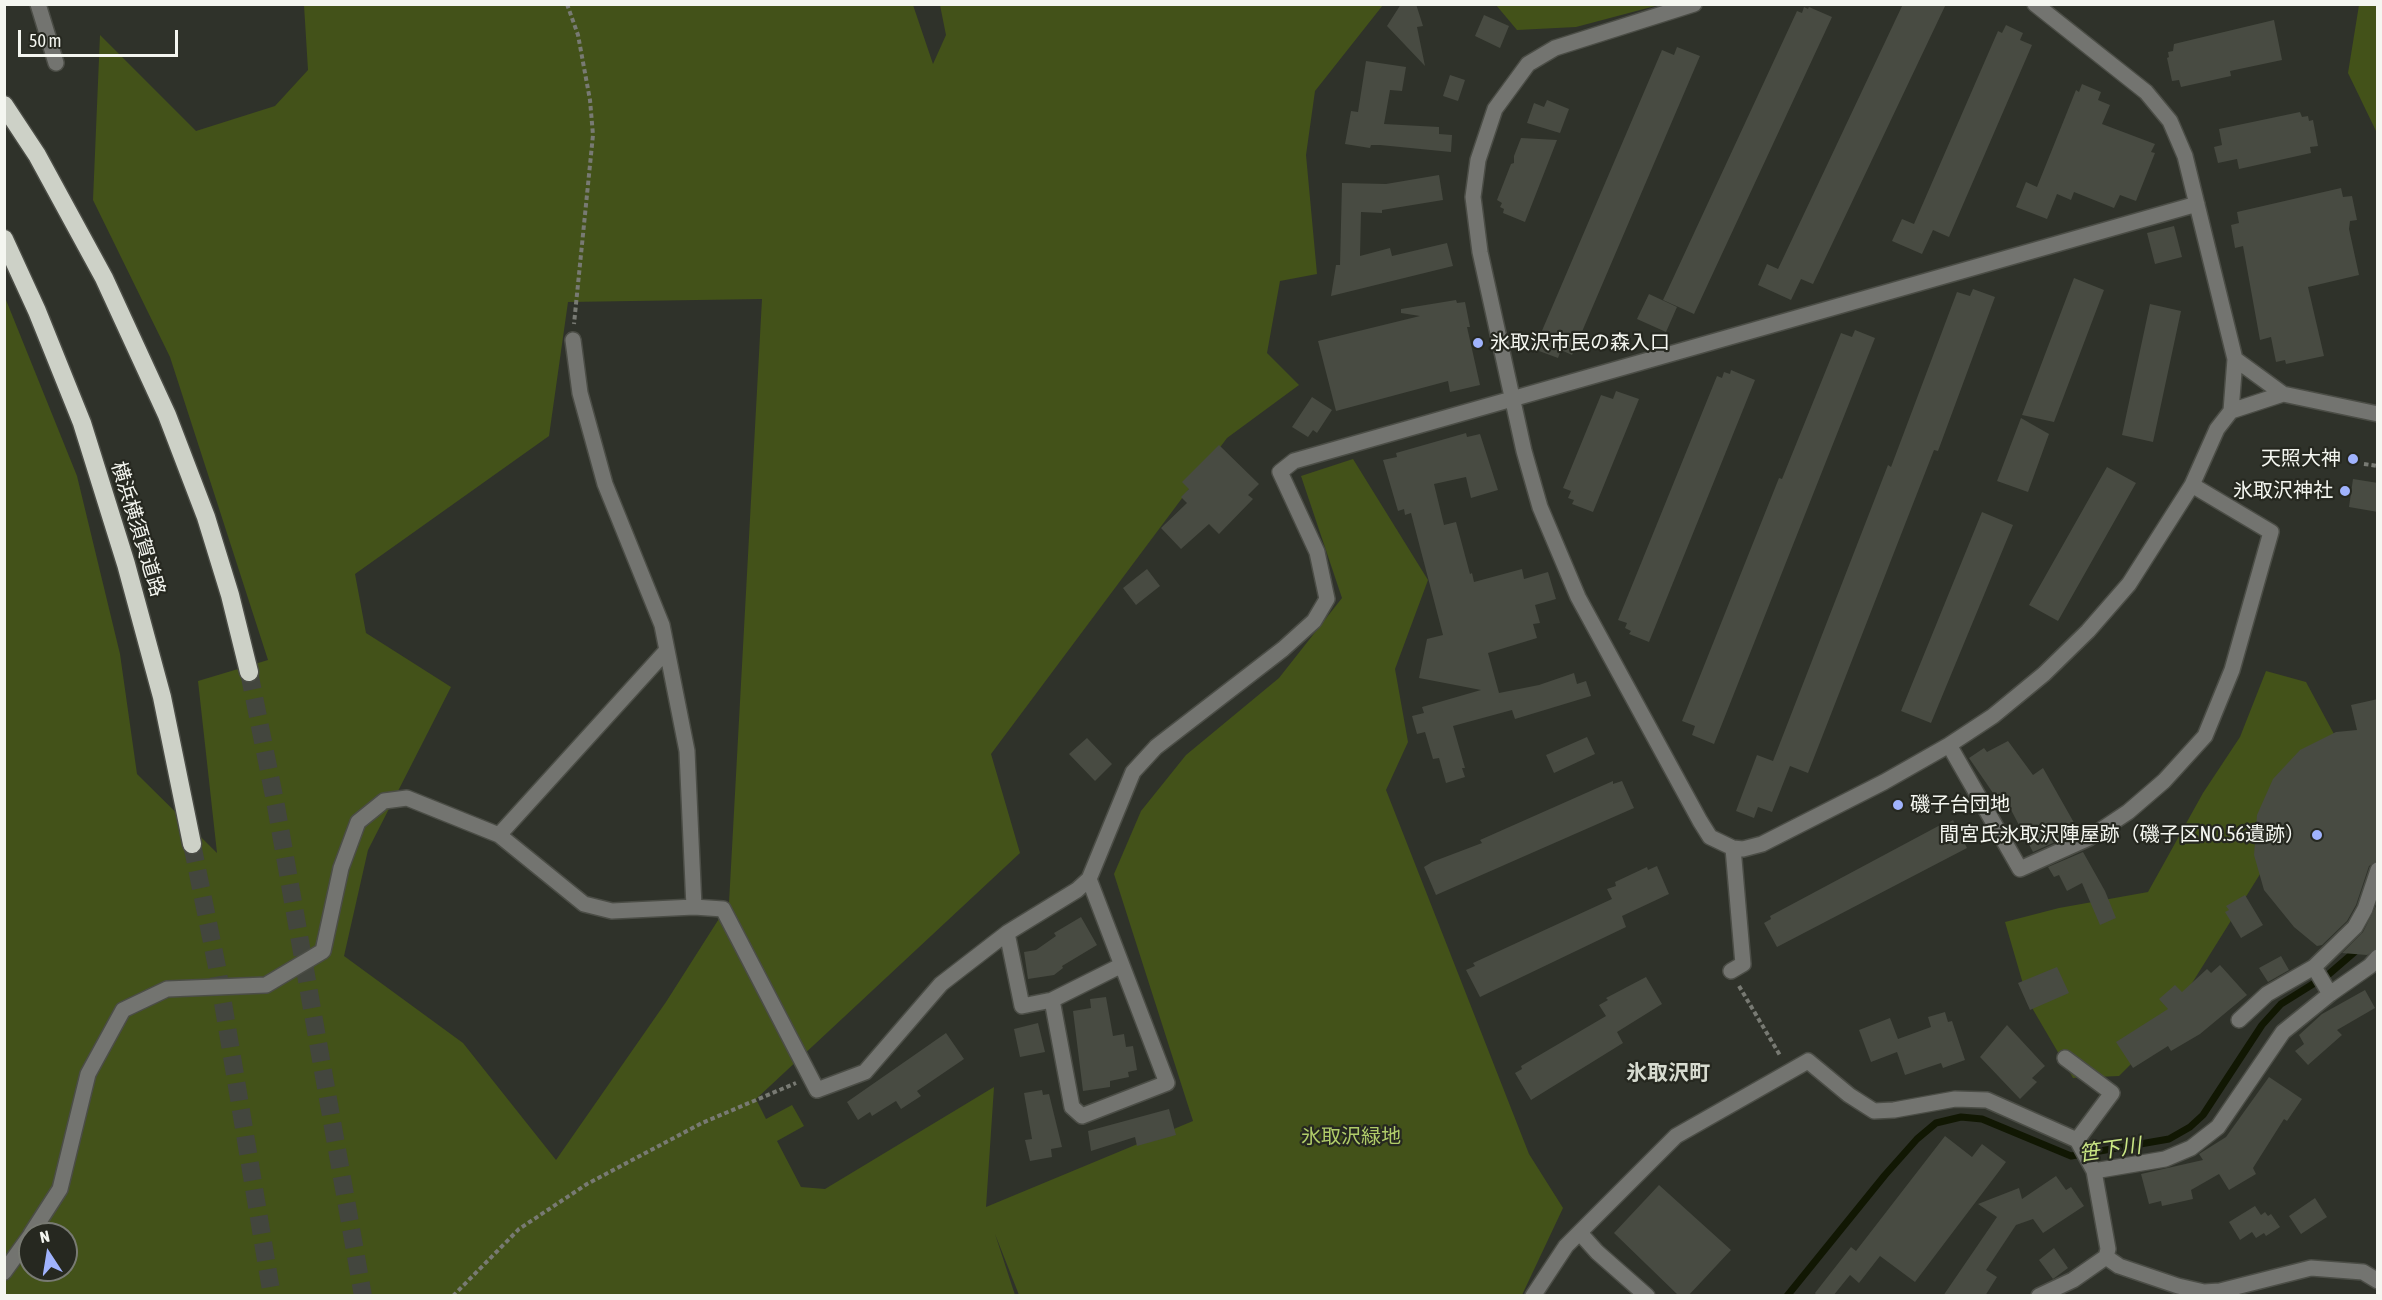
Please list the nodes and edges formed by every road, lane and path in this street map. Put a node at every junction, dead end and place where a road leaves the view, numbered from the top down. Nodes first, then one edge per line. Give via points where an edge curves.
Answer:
1 (38, 4) edge
2 (567, 4) edge
3 (1694, 4) edge
4 (2035, 4) edge
5 (56, 63) dead end
6 (4, 105) edge
7 (2197, 204) junction
8 (4, 239) edge
9 (573, 340) joint
10 (2235, 359) junction
11 (2283, 394) junction
12 (1514, 400) junction
13 (2230, 411) junction
14 (2378, 414) edge
15 (2364, 464) dead end
16 (2378, 466) edge
17 (2192, 485) junction
18 (667, 650) junction
19 (249, 672) tunnel mouth
20 (1949, 745) junction
21 (499, 835) junction
22 (192, 844) tunnel mouth
23 (1733, 848) junction
24 (2378, 870) edge
25 (1089, 879) junction
26 (694, 907) junction
27 (1007, 933) junction
28 (2378, 957) edge
29 (1122, 964) junction
30 (2314, 967) junction
31 (1731, 971) joint
32 (2330, 994) junction
33 (1052, 1000) junction
34 (2239, 1020) dead end
35 (2065, 1058) dead end
36 (1790, 1070) junction
37 (784, 1086) dead end
38 (2077, 1140) junction
39 (2094, 1171) junction
40 (39, 1222) edge
41 (1580, 1233) junction
42 (18, 1253) edge
43 (2106, 1257) junction
44 (4, 1272) edge
45 (2378, 1281) edge
46 (453, 1296) edge
47 (1533, 1296) edge
48 (1647, 1296) edge
49 (2039, 1296) edge

1 - 5 street
2 - 9 path via 578,35 593,135
3 - 12 street via 1555,48 1528,64 1495,110 1478,160 1473,197 1480,252
4 - 7 street via 2146,93 2170,121 2185,156
6 - 19 highway via 37,156 104,278 167,415 213,539
7 - 10 street
7 - 12 street
8 - 22 highway, 横浜横須賀道路 via 82,423 126,564 162,697
9 - 18 street via 580,393 605,484 662,625
10 - 11 street
10 - 13 street
11 - 13 street
11 - 14 street
12 - 23 street via 1540,507 1578,597 1700,821 1710,837
12 - 25 street via 1294,461 1280,472 1317,552 1327,599 1314,621 1283,649 1156,747 1133,772
13 - 17 street via 2217,429
15 - 16 path
17 - 20 street via 2129,584 2088,631 1993,716
17 - 20 street via 2271,532 2232,670 2205,736 2164,781 2089,838 2020,869
18 - 21 street
18 - 26 street via 687,751
20 - 23 street via 1762,844
21 - 26 street via 584,904 612,911
21 - 40 street via 407,798 384,801 358,822 341,868 323,951 266,986 167,989 123,1010 88,1074 60,1189
23 - 31 street via 1743,964
24 - 30 street via 2355,927
25 - 27 street
25 - 29 street
26 - 27 street via 723,909 817,1090 866,1072 941,984
27 - 33 street via 1022,1006
28 - 32 street
29 - 33 street
29 - 33 street via 1167,1083 1082,1116 1072,1107
30 - 32 street
30 - 34 street via 2267,994
31 - 36 path
32 - 39 street via 2283,1032 2218,1127 2191,1148 2165,1159
35 - 38 street via 2112,1093
36 - 38 street via 1808,1061 1874,1111 1955,1100 1987,1100
36 - 41 street via 1676,1136
37 - 46 path via 632,1159 545,1210 519,1229
38 - 39 street
39 - 43 street via 2108,1249
41 - 47 street via 1566,1246
41 - 48 street
42 - 44 street
43 - 45 street via 2120,1266 2204,1292 2220,1292 2311,1268 2362,1272
43 - 49 street via 2073,1280

